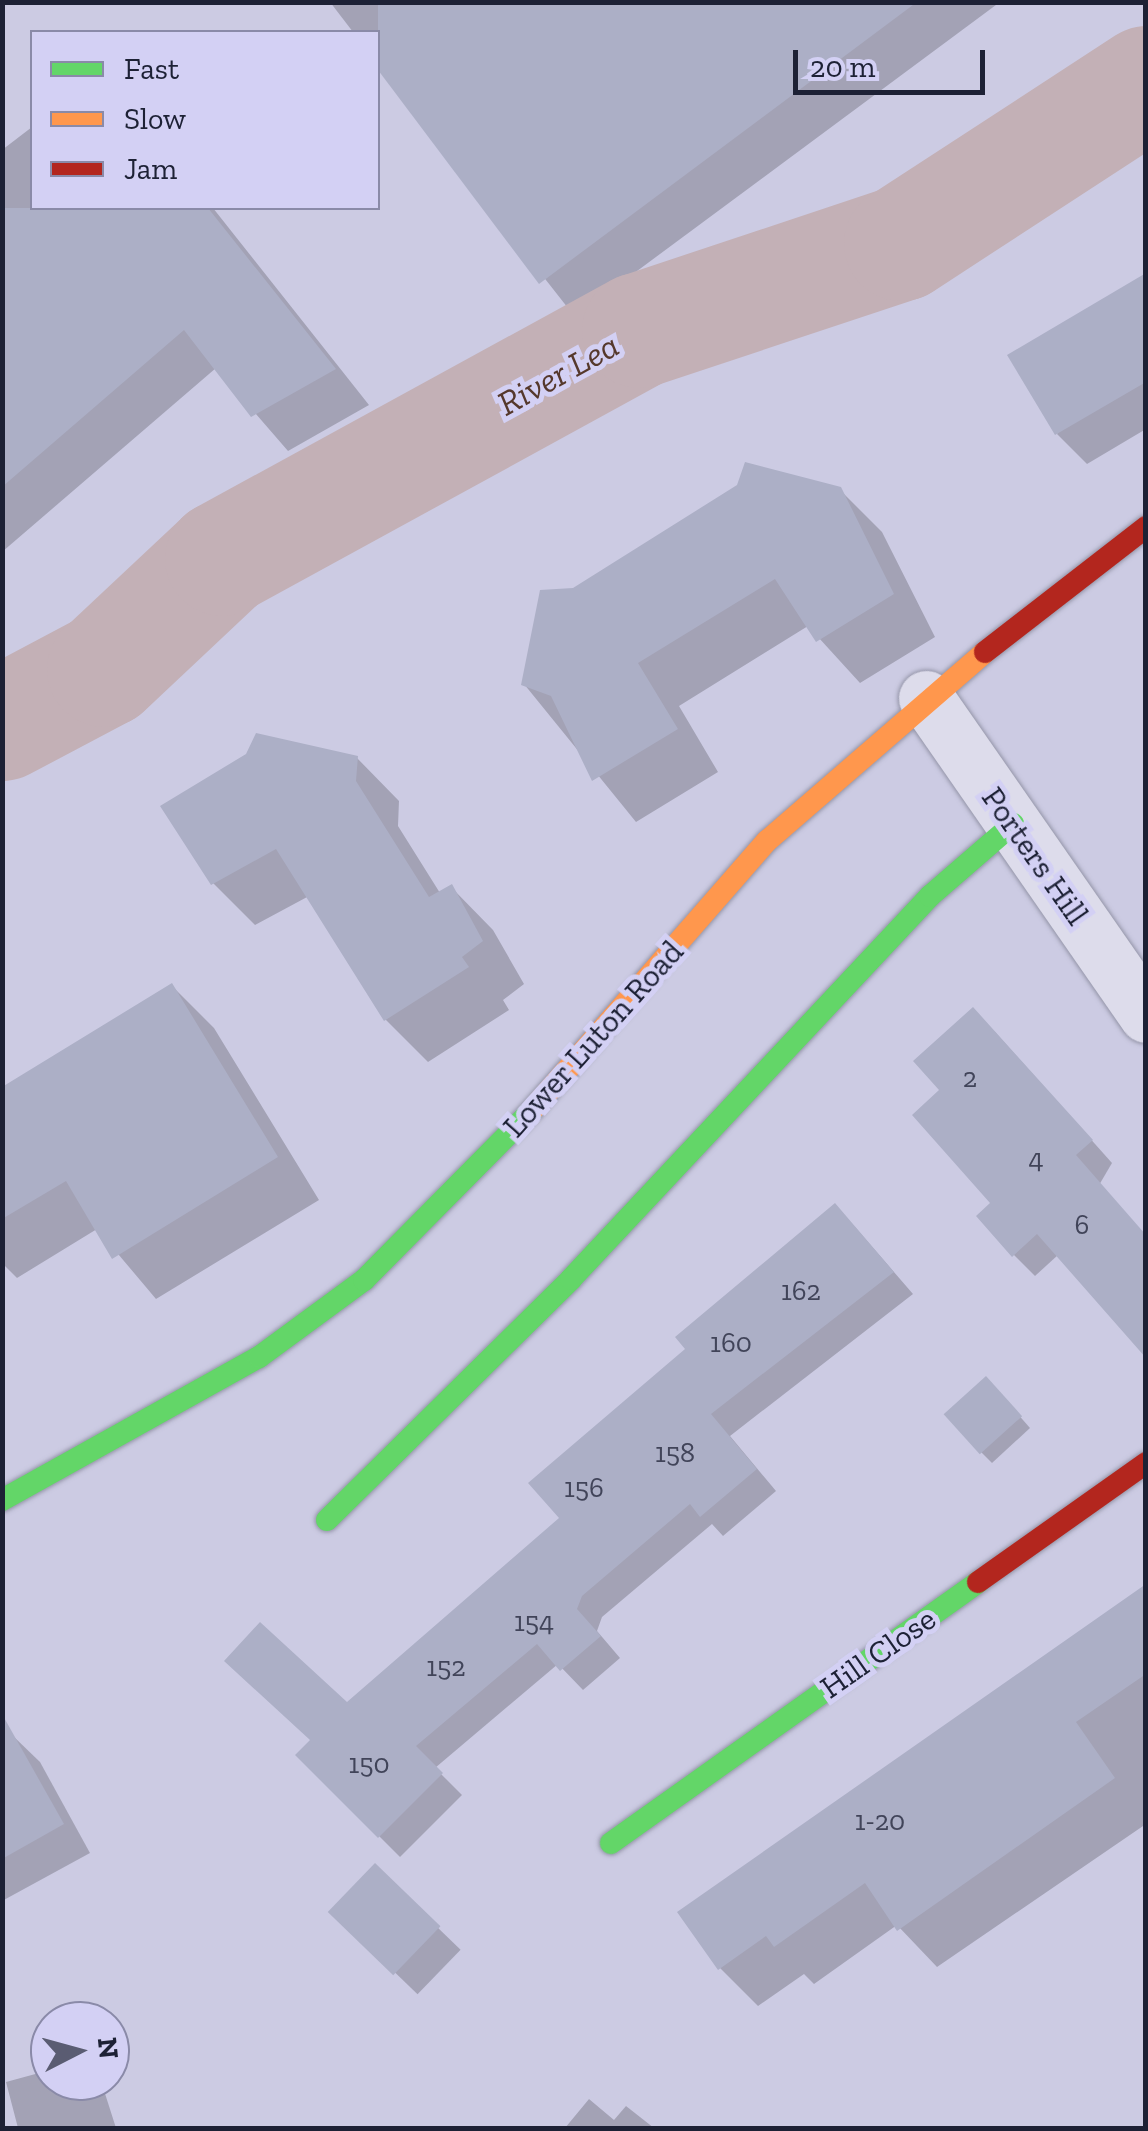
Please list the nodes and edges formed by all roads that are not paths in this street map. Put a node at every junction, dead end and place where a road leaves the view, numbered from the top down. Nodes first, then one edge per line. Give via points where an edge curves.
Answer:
1 (1146, 527) edge
2 (926, 698) junction
3 (1013, 824) junction
4 (1146, 1015) edge
5 (1146, 1463) edge
6 (2, 1500) edge
7 (327, 1520) dead end
8 (610, 1843) dead end

1 - 2 street, Lower Luton Road
2 - 3 street, Porters Hill
2 - 6 street, Lower Luton Road via 767,841 573,1068 364,1280 259,1357
3 - 4 street, Porters Hill
3 - 7 street via 930,896 571,1279
5 - 8 street, Hill Close

